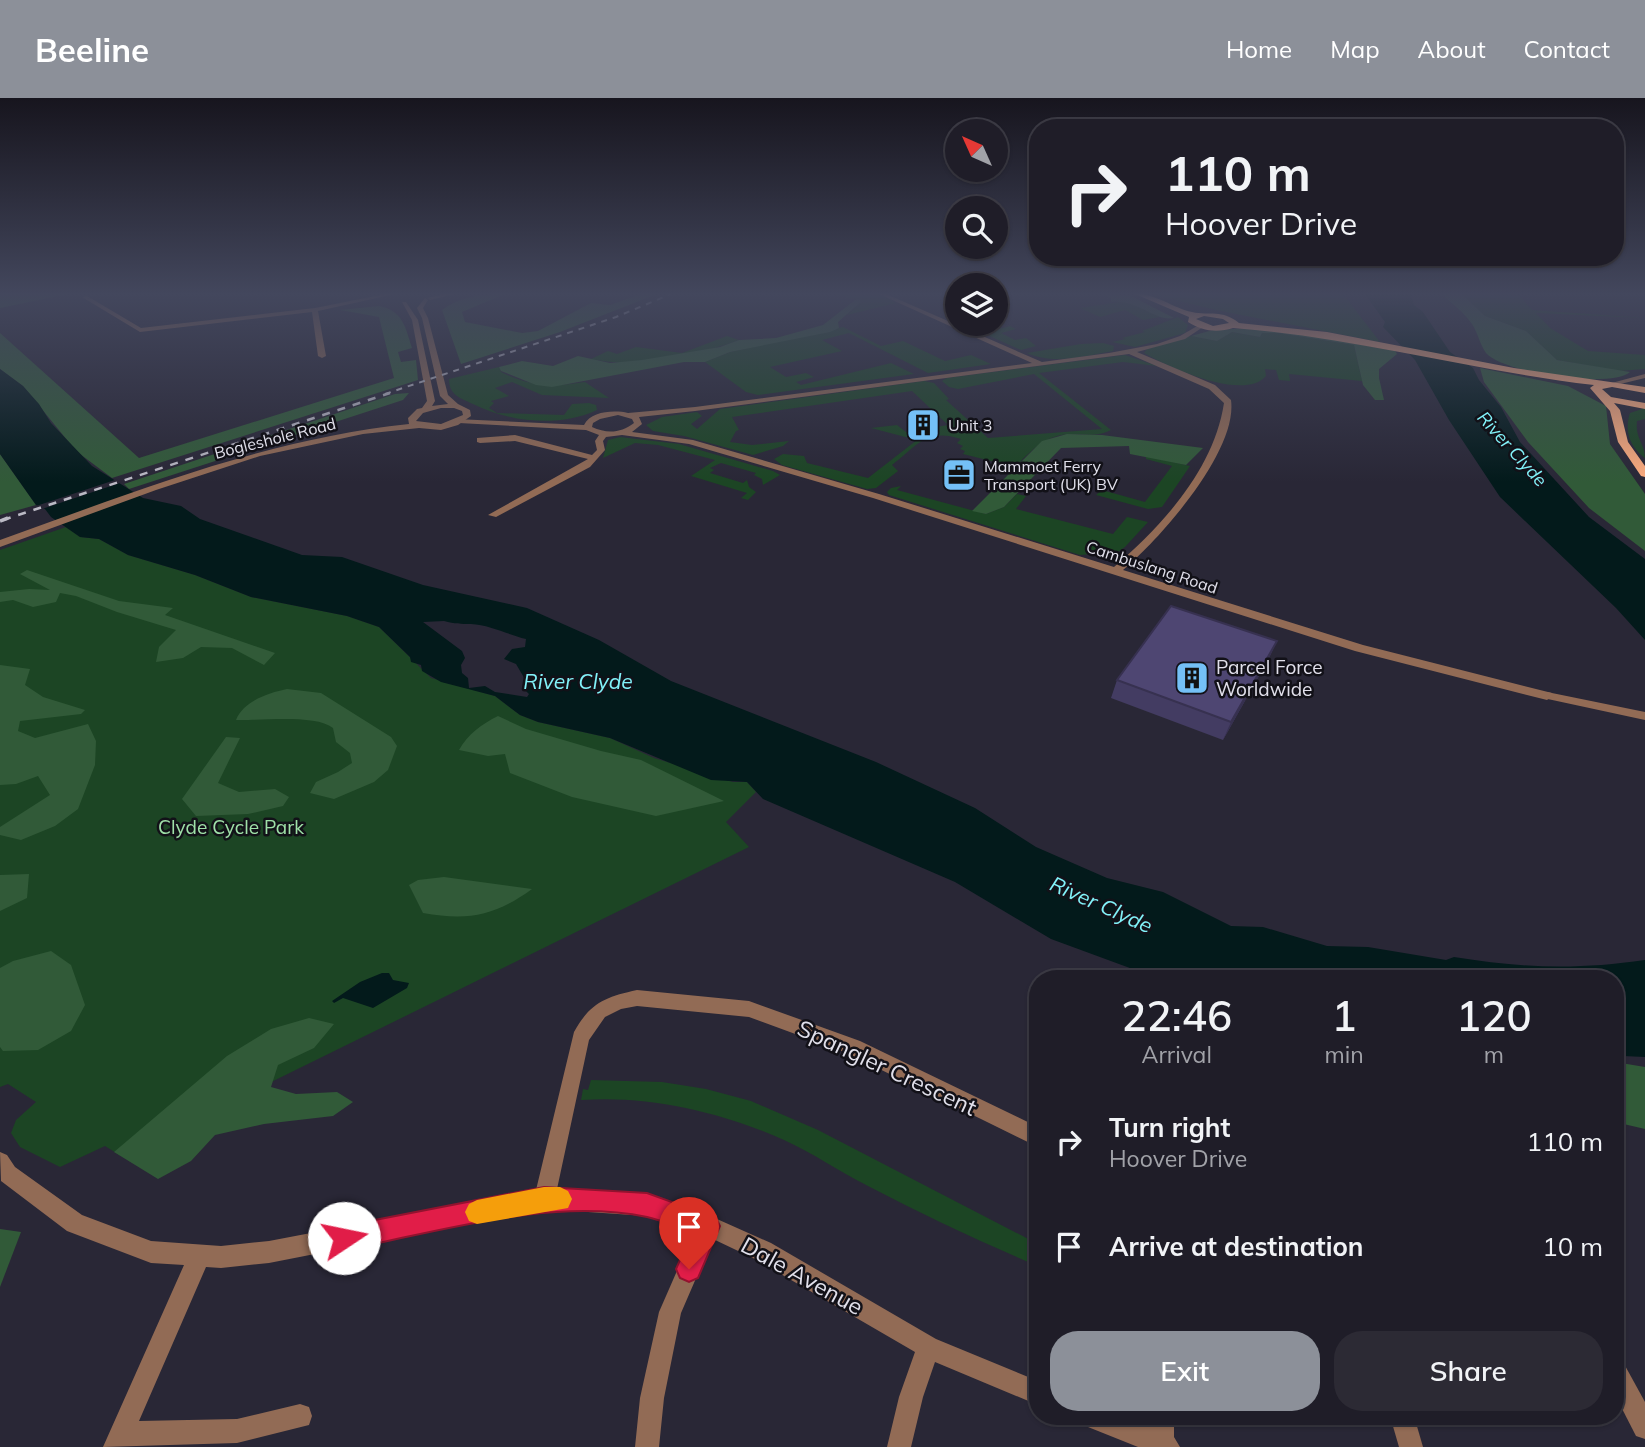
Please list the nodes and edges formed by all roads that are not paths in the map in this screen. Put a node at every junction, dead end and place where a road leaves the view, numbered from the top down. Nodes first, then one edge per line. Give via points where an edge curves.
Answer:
1 (422, 357) edge
2 (434, 357) edge
3 (1024, 357) edge
4 (1088, 357) edge
5 (1143, 357) edge
6 (1440, 357) edge
7 (1040, 364) junction
8 (1645, 376) edge
9 (1547, 377) junction
10 (1610, 384) junction
11 (1645, 390) edge
12 (1600, 394) junction
13 (455, 406) junction
14 (1645, 406) edge
15 (426, 408) junction
16 (468, 413) junction
17 (666, 413) junction
18 (630, 415) junction
19 (412, 416) junction
20 (460, 421) junction
21 (1620, 421) junction
22 (506, 424) junction
23 (590, 424) junction
24 (638, 424) junction
25 (417, 426) junction
26 (366, 431) junction
27 (623, 433) junction
28 (604, 434) junction
29 (654, 437) junction
30 (480, 440) dead end
31 (594, 458) junction
32 (1641, 462) edge
33 (1645, 474) edge
34 (493, 515) dead end
35 (0, 544) edge
36 (1115, 572) junction
37 (1547, 696) joint
38 (1645, 716) edge
39 (1029, 1133) edge
40 (0, 1163) edge
41 (544, 1199) junction
42 (708, 1226) junction
43 (200, 1255) junction
44 (928, 1347) junction
45 (1624, 1387) edge
46 (1029, 1389) edge
47 (300, 1416) dead end
48 (1114, 1425) edge
49 (1163, 1425) edge
50 (1405, 1425) edge
51 (1645, 1427) edge
52 (118, 1441) edge
53 (1164, 1446) edge
54 (647, 1447) edge
55 (899, 1447) edge
56 (1411, 1447) edge

1 - 15 street via 431,401
2 - 13 street via 444,396
3 - 7 street
4 - 7 street
5 - 36 street via 1212,387 1228,402 1228,415 1189,491 1158,532
6 - 9 main road
7 - 17 street
8 - 10 street
9 - 10 main road
9 - 12 main road
10 - 11 main road
10 - 12 main road via 1595,388
12 - 14 main road
12 - 21 main road
13 - 15 street
13 - 16 street
14 - 21 main road via 1629,410
15 - 19 street, Bogleshole Road
16 - 20 street
16 - 22 street
17 - 18 street
17 - 24 street
18 - 23 street via 611,414
18 - 24 street, Cambuslang Road
19 - 25 street
19 - 26 street, Bogleshole Road
20 - 22 street
20 - 25 street, Bogleshole Road
21 - 32 main road via 1623,442
22 - 23 street
23 - 28 street
24 - 27 street
24 - 29 street, Cambuslang Road
25 - 26 street, Bogleshole Road
26 - 35 street, Bogleshole Road via 263,453
27 - 28 street
27 - 29 street, Cambuslang Road
28 - 31 street
29 - 36 street, Cambuslang Road via 690,442 850,488
30 - 31 street via 523,440
31 - 34 street
32 - 33 main road
36 - 37 street, Cambuslang Road via 1359,648
37 - 38 street, Cambuslang Road
39 - 41 street, Spangler Crescent via 818,1032 749,1009 637,998 599,1011 580,1038
40 - 43 street, Dale Avenue via 8,1174 75,1223 151,1252
41 - 42 street, Dale Avenue via 647,1205
41 - 43 street, Dale Avenue via 269,1252
42 - 44 street, Dale Avenue via 763,1251
42 - 54 street via 670,1312
43 - 52 street
44 - 46 street, Dale Avenue
44 - 55 street
45 - 51 street
47 - 52 street via 237,1431
48 - 53 street
49 - 53 street
50 - 56 street

